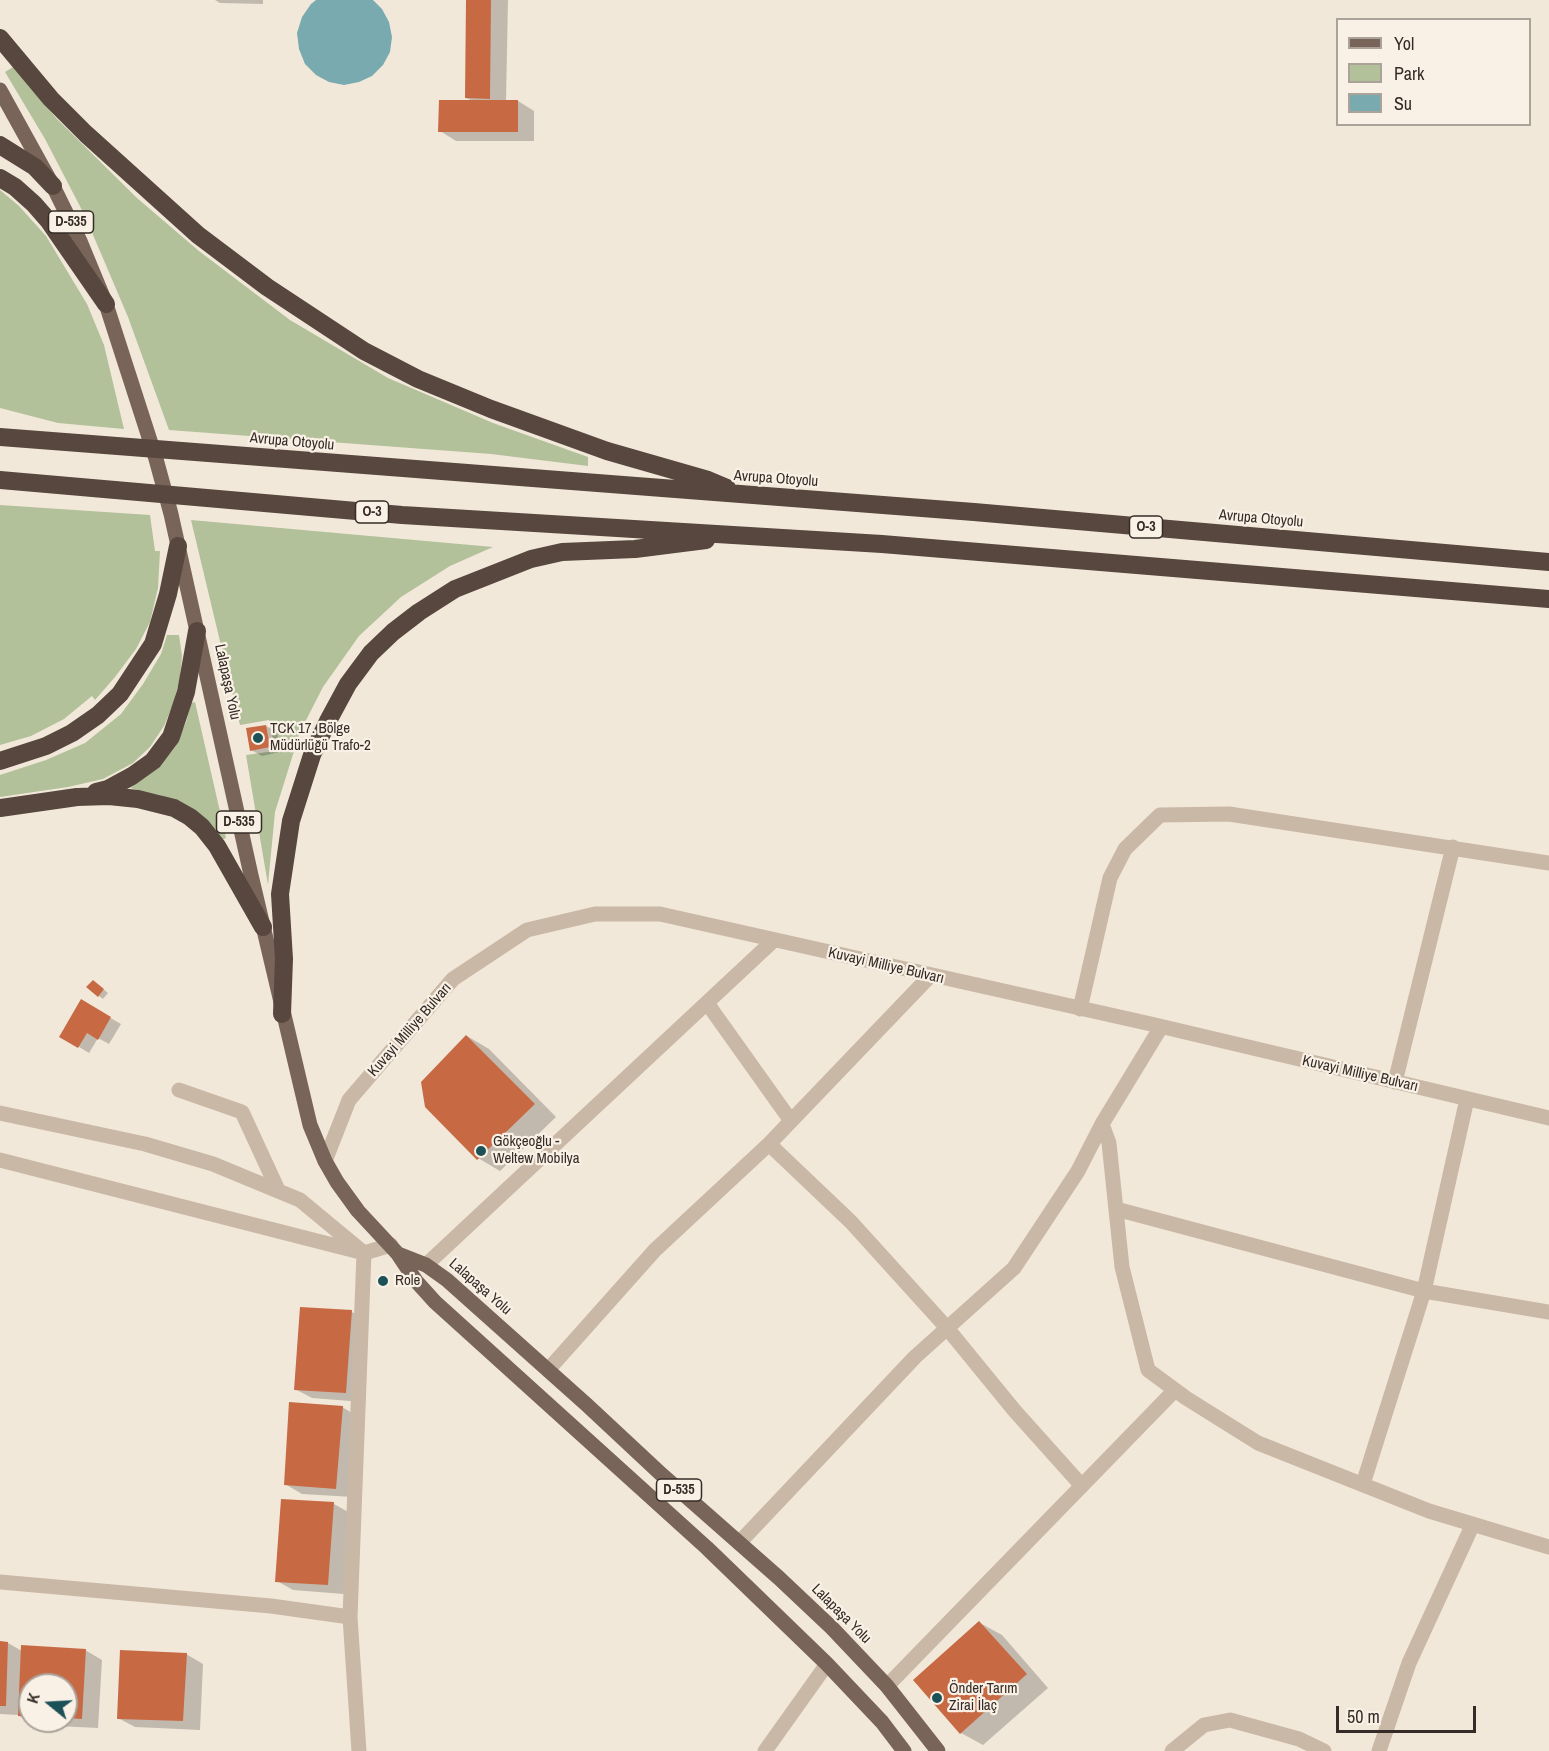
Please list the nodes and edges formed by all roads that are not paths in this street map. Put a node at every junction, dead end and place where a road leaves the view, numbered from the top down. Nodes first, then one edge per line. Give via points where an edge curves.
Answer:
1 (0, 38) edge
2 (0, 90) edge
3 (0, 145) edge
4 (0, 178) edge
5 (53, 186) junction
6 (106, 304) junction
7 (1, 437) edge
8 (0, 480) edge
9 (743, 495) junction
10 (744, 535) junction
11 (178, 546) junction
12 (1549, 562) edge
13 (1549, 599) edge
14 (197, 631) junction
15 (0, 761) edge
16 (77, 797) junction
17 (0, 808) edge
18 (1453, 847) junction
19 (1549, 863) edge
20 (263, 927) junction
21 (774, 940) junction
22 (930, 976) junction
23 (707, 1003) junction
24 (1080, 1009) junction
25 (282, 1014) junction
26 (1161, 1027) junction
27 (1395, 1082) junction
28 (179, 1090) dead end
29 (1467, 1099) junction
30 (0, 1113) edge
31 (1549, 1118) edge
32 (791, 1120) junction
33 (1102, 1124) junction
34 (769, 1144) junction
35 (0, 1160) edge
36 (325, 1161) junction
37 (278, 1190) junction
38 (1116, 1209) junction
39 (394, 1250) junction
40 (364, 1253) junction
41 (426, 1265) junction
42 (1424, 1291) junction
43 (1549, 1312) edge
44 (947, 1328) junction
45 (548, 1370) junction
46 (1175, 1390) junction
47 (1363, 1484) junction
48 (1082, 1486) junction
49 (1473, 1524) junction
50 (739, 1543) junction
51 (1549, 1547) edge
52 (0, 1582) edge
53 (350, 1617) junction
54 (826, 1664) junction
55 (887, 1686) junction
56 (359, 1751) edge
57 (765, 1751) edge
58 (904, 1751) edge
59 (938, 1751) edge
60 (1172, 1751) edge
61 (1324, 1751) edge
62 (1379, 1751) edge

1 - 9 highway via 86,134 198,235 267,287 364,351 418,379 491,409
2 - 5 main road, D-535
3 - 5 highway via 35,167
4 - 6 highway via 21,192 48,220
5 - 6 main road, D-535
6 - 11 main road, Lalapaşa Yolu / D-535 via 156,459
7 - 9 highway, Avrupa Otoyolu / O-3
8 - 10 highway, O-3 via 402,515
9 - 12 highway, Avrupa Otoyolu / O-3
10 - 13 highway, O-3
10 - 25 highway via 668,547 562,552 531,559 455,589 402,625 371,653 328,721 291,821 280,894
11 - 14 main road, Lalapaşa Yolu / D-535
11 - 15 highway via 153,644 120,694 72,733
14 - 16 highway via 178,721 162,751 139,771 108,789
14 - 20 main road, Lalapaşa Yolu / D-535
16 - 17 highway
16 - 20 highway via 138,798 190,817 217,846
18 - 19 street
18 - 24 street via 1229,814 1160,815 1125,849 1110,878
18 - 27 street
20 - 25 main road, Lalapaşa Yolu / D-535
21 - 22 street, Kuvayi Milliye Bulvarı
21 - 23 street
21 - 36 street, Kuvayi Milliye Bulvarı via 660,914 595,914 527,930 453,979 349,1100
22 - 24 street, Kuvayi Milliye Bulvarı
22 - 32 street
23 - 32 street
23 - 41 street
24 - 26 street, Kuvayi Milliye Bulvarı
25 - 36 main road, D-535 via 310,1125
26 - 27 street, Kuvayi Milliye Bulvarı
26 - 33 street
27 - 29 street, Kuvayi Milliye Bulvarı
28 - 37 street via 242,1112
29 - 31 street, Kuvayi Milliye Bulvarı
29 - 42 street
30 - 37 street via 145,1144 213,1164
32 - 34 street
33 - 38 street via 1109,1143
33 - 44 street via 1078,1171 1014,1268
34 - 44 street via 851,1222
34 - 45 street via 655,1250
35 - 40 street
36 - 39 main road, D-535 via 358,1211
37 - 40 street via 300,1200
38 - 42 street
38 - 46 street via 1122,1268 1148,1370
39 - 40 street
39 - 41 main road, Lalapaşa Yolu / D-535
39 - 54 main road, D-535 via 435,1302 653,1496
40 - 53 street
41 - 45 main road, Lalapaşa Yolu / D-535
42 - 43 street
42 - 47 street
44 - 48 street
44 - 50 street
45 - 50 main road, Lalapaşa Yolu / D-535
46 - 47 street via 1258,1443
46 - 48 street
47 - 49 street
48 - 55 street
49 - 51 street
49 - 62 street via 1409,1663
50 - 55 main road, Lalapaşa Yolu / D-535 via 832,1628
52 - 53 street via 271,1606
53 - 56 street
54 - 57 street
54 - 58 main road, D-535
55 - 59 main road, Lalapaşa Yolu / D-535
60 - 61 street via 1204,1725 1230,1720 1299,1739

